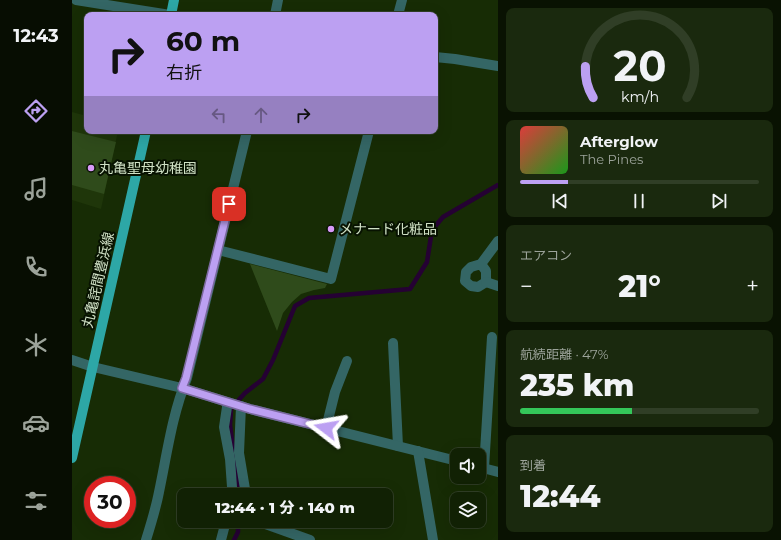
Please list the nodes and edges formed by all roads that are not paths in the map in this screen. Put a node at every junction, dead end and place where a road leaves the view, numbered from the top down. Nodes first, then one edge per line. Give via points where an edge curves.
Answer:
1 (76, 0) edge
2 (174, 0) edge
3 (278, 0) edge
4 (402, 0) edge
5 (152, 12) edge
6 (172, 12) edge
7 (276, 12) edge
8 (399, 12) edge
9 (438, 57) edge
10 (498, 66) edge
11 (145, 134) edge
12 (246, 134) edge
13 (368, 134) edge
14 (498, 241) edge
15 (218, 250) junction
16 (481, 264) junction
17 (486, 282) junction
18 (498, 286) edge
19 (492, 337) dead end
20 (393, 343) dead end
21 (72, 360) edge
22 (347, 362) dead end
23 (93, 367) junction
24 (182, 388) junction
25 (493, 395) edge
26 (229, 403) junction
27 (241, 406) junction
28 (326, 428) junction
29 (398, 446) junction
30 (485, 448) edge
31 (418, 451) junction
32 (72, 458) edge
33 (450, 459) edge
34 (486, 469) edge
35 (498, 472) edge
36 (232, 488) edge
37 (245, 488) edge
38 (224, 528) edge
39 (277, 528) edge
40 (146, 540) edge
41 (221, 540) edge
42 (310, 540) edge
43 (433, 540) edge

1 - 5 street
2 - 6 main road
3 - 7 street
4 - 8 street
9 - 10 street
11 - 23 main road, 丸亀詫間豊浜線
12 - 15 street
13 - 15 street via 330,279
14 - 16 street
15 - 24 street
16 - 17 street via 486,271
16 - 17 street via 471,267 466,272 465,281 471,286
17 - 18 street
19 - 25 street
20 - 29 street
21 - 23 street
22 - 28 street via 335,392
23 - 24 street
23 - 32 main road, 丸亀詫間豊浜線
24 - 26 street
24 - 40 street
25 - 30 street
26 - 27 street
26 - 36 street via 224,427
27 - 28 street
27 - 37 street via 239,453
28 - 29 street
29 - 31 street
31 - 33 street
31 - 43 street
34 - 35 street
38 - 41 street
39 - 42 street

